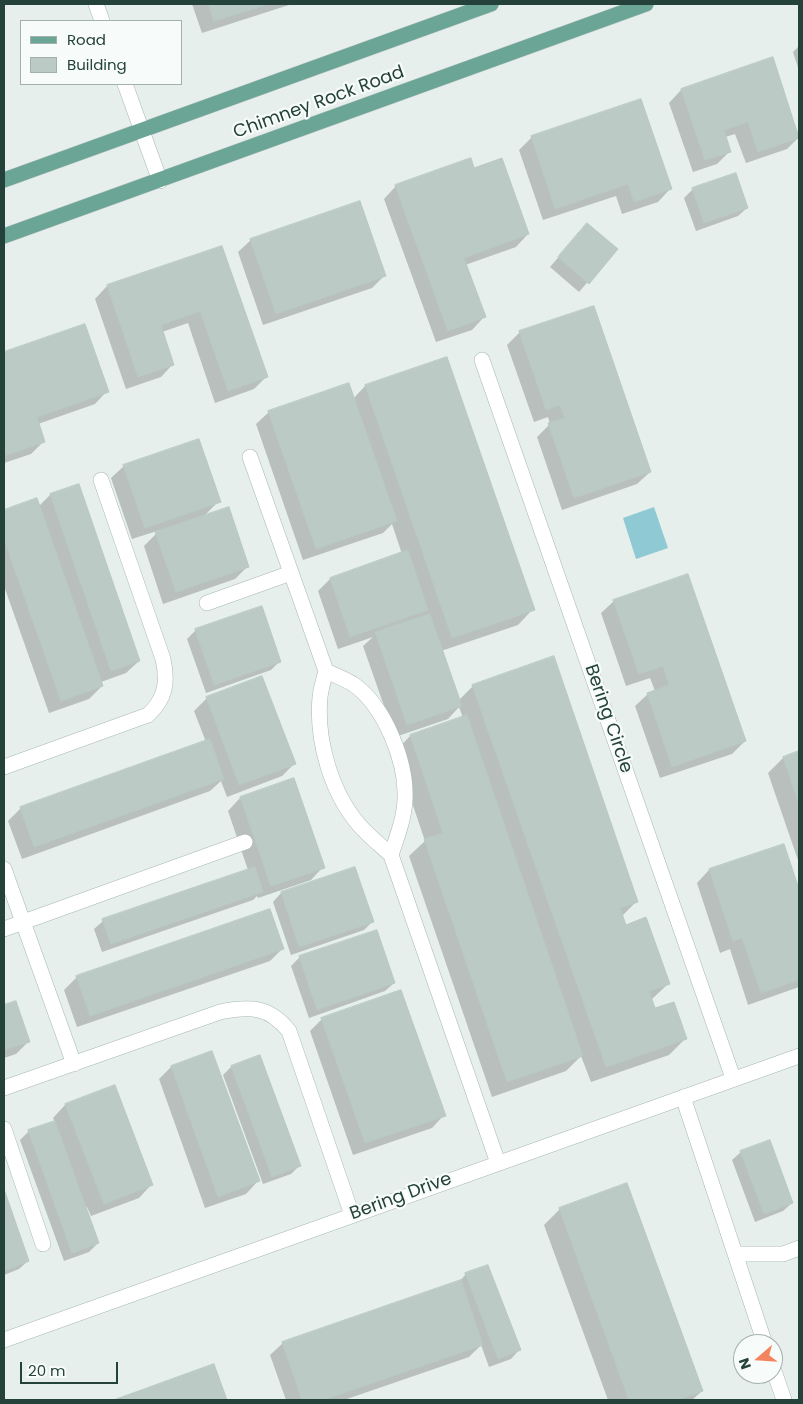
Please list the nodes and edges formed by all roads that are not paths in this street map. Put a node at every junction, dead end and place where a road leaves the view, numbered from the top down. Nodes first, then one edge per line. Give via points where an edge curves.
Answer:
1 (96, 4) edge
2 (491, 4) edge
3 (646, 4) edge
4 (102, 20) edge
5 (125, 85) edge
6 (142, 130) junction
7 (4, 180) edge
8 (160, 181) junction
9 (4, 236) edge
10 (482, 360) dead end
11 (250, 456) dead end
12 (101, 480) dead end
13 (291, 573) junction
14 (207, 603) dead end
15 (326, 671) junction
16 (4, 767) edge
17 (244, 842) dead end
18 (390, 855) junction
19 (4, 869) edge
20 (23, 922) junction
21 (4, 929) edge
22 (799, 1056) edge
23 (74, 1064) junction
24 (733, 1078) junction
25 (4, 1088) edge
26 (682, 1097) junction
27 (4, 1129) edge
28 (498, 1163) junction
29 (352, 1215) junction
30 (43, 1244) dead end
31 (799, 1248) edge
32 (735, 1254) junction
33 (762, 1334) edge
34 (4, 1340) edge
35 (778, 1384) edge
36 (784, 1400) edge

1 - 4 street
2 - 6 main road, Chimney Rock Road
3 - 8 main road, Chimney Rock Road
5 - 6 street
6 - 7 main road, Chimney Rock Road
6 - 8 street
8 - 9 main road, Chimney Rock Road
10 - 24 street, Bering Circle
11 - 13 street
12 - 16 street via 163,659 167,677 164,692 157,706 148,714
13 - 14 street
13 - 15 street
15 - 18 street via 320,696 320,730 326,759 341,799 359,825
15 - 18 street via 354,685 371,703 389,728 401,762 405,798 401,825
17 - 20 street
18 - 28 street
19 - 20 street
20 - 21 street
20 - 23 street
22 - 24 street, Bering Drive
23 - 25 street
23 - 29 street via 220,1012 242,1008 278,1017 289,1031
24 - 26 street, Bering Drive
26 - 28 street, Bering Drive
26 - 32 street
27 - 30 street
28 - 29 street, Bering Drive
29 - 34 street, Bering Drive
31 - 32 street via 783,1254
32 - 33 street
35 - 36 street

